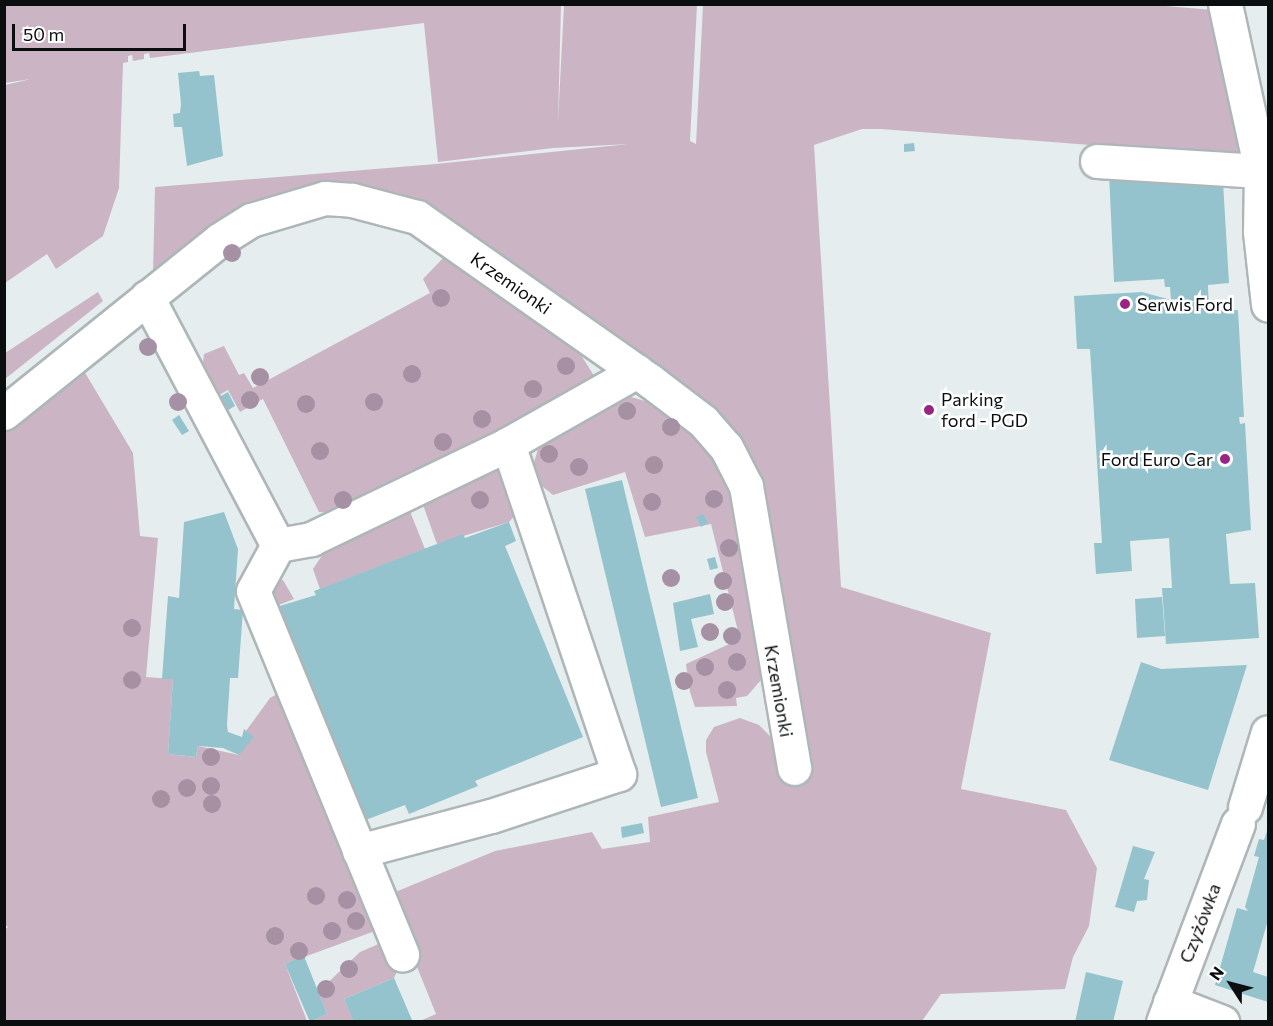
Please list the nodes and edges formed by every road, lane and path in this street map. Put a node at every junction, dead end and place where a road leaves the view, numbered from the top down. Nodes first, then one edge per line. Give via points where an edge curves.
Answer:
1 (1224, 4) edge
2 (1097, 160) dead end
3 (1262, 171) junction
4 (147, 297) junction
5 (1269, 305) edge
6 (637, 371) junction
7 (4, 413) edge
8 (508, 444) junction
9 (278, 545) junction
10 (1269, 732) edge
11 (794, 768) dead end
12 (359, 851) junction
13 (402, 955) dead end
14 (1167, 1012) edge
15 (1219, 1021) edge

1 - 3 street
2 - 3 street
3 - 5 street via 1260,232
4 - 6 street, Krzemionki via 251,220 325,198 352,200 417,217
4 - 7 street, Krzemionki
4 - 9 street
6 - 8 street
6 - 11 street, Krzemionki via 703,421 726,447 746,486
8 - 9 street via 311,539
8 - 12 street via 619,774 491,816
9 - 12 street via 253,591
10 - 14 street, Czyżówka via 1242,816
12 - 13 street
14 - 15 street

